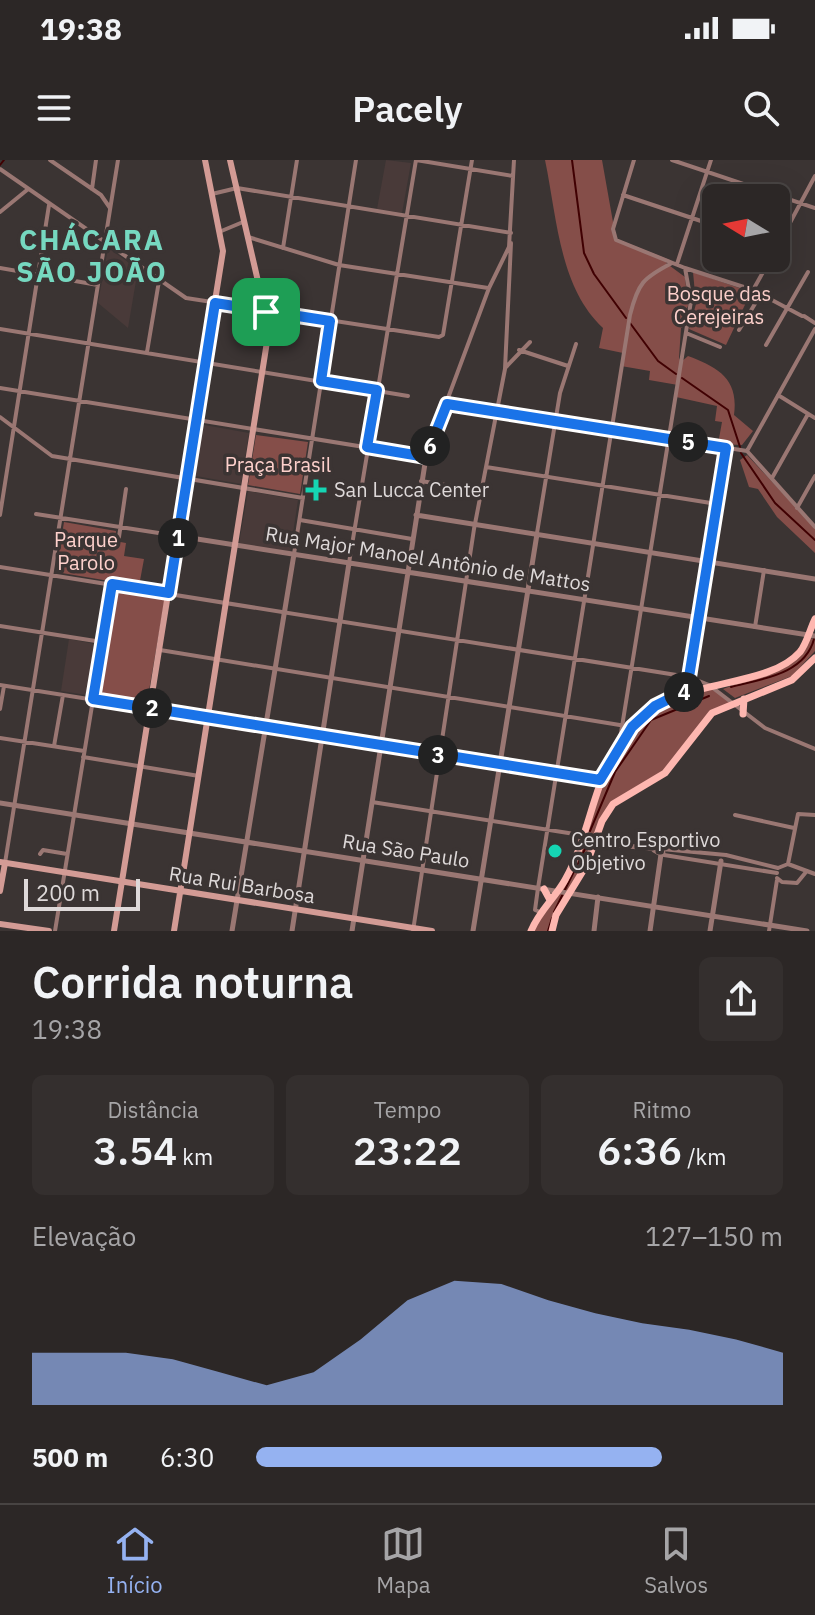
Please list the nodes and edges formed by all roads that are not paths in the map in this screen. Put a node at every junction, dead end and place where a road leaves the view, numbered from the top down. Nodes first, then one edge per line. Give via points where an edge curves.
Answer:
1 (50, 160) edge
2 (96, 160) edge
3 (118, 160) edge
4 (205, 160) edge
5 (230, 160) edge
6 (297, 160) edge
7 (356, 160) edge
8 (416, 160) edge
9 (472, 160) edge
10 (514, 160) edge
11 (634, 160) edge
12 (672, 160) edge
13 (711, 160) edge
14 (0, 169) edge
15 (470, 170) junction
16 (707, 171) junction
17 (513, 176) junction
18 (815, 176) edge
19 (237, 188) junction
20 (92, 189) junction
21 (27, 190) junction
22 (212, 194) junction
23 (101, 195) junction
24 (112, 195) junction
25 (623, 195) junction
26 (291, 198) junction
27 (801, 203) junction
28 (49, 205) junction
29 (110, 208) junction
30 (348, 208) junction
31 (815, 208) edge
32 (0, 212) edge
33 (691, 217) junction
34 (406, 218) junction
35 (702, 221) edge
36 (245, 222) junction
37 (790, 223) edge
38 (461, 226) junction
39 (219, 232) junction
40 (511, 233) junction
41 (248, 237) junction
42 (105, 243) junction
43 (283, 248) junction
44 (674, 264) junction
45 (339, 265) junction
46 (0, 268) edge
47 (685, 268) junction
48 (763, 272) edge
49 (808, 272) dead end
50 (397, 274) junction
51 (38, 275) junction
52 (159, 281) junction
53 (451, 282) junction
54 (98, 285) junction
55 (489, 288) junction
56 (753, 290) junction
57 (761, 294) junction
58 (215, 303) junction
59 (787, 308) junction
60 (266, 312) junction
61 (330, 321) junction
62 (815, 323) edge
63 (0, 329) edge
64 (815, 329) edge
65 (387, 330) junction
66 (739, 330) dead end
67 (686, 333) junction
68 (29, 334) junction
69 (530, 342) dead end
70 (89, 343) junction
71 (576, 344) dead end
72 (766, 345) dead end
73 (720, 347) dead end
74 (519, 350) junction
75 (147, 352) junction
76 (205, 362) junction
77 (568, 366) junction
78 (505, 369) junction
79 (263, 370) junction
80 (321, 381) junction
81 (0, 388) edge
82 (377, 390) junction
83 (20, 391) junction
84 (778, 395) junction
85 (408, 396) dead end
86 (80, 401) junction
87 (447, 404) junction
88 (496, 411) junction
89 (808, 414) junction
90 (0, 417) edge
91 (815, 418) edge
92 (196, 420) junction
93 (555, 420) junction
94 (14, 428) junction
95 (254, 429) junction
96 (611, 429) junction
97 (312, 438) junction
98 (669, 438) junction
99 (367, 447) junction
100 (726, 448) junction
101 (747, 451) junction
102 (426, 457) junction
103 (71, 459) junction
104 (486, 467) junction
105 (815, 476) edge
106 (187, 477) junction
107 (546, 477) junction
108 (772, 478) junction
109 (421, 481) junction
110 (603, 486) junction
111 (244, 487) junction
112 (126, 489) dead end
113 (482, 491) junction
114 (660, 496) junction
115 (303, 498) junction
116 (717, 504) junction
117 (797, 508) junction
118 (36, 514) dead end
119 (0, 515) edge
120 (416, 515) junction
121 (61, 518) junction
122 (300, 520) junction
123 (476, 525) junction
124 (120, 527) junction
125 (815, 527) edge
126 (354, 530) junction
127 (537, 534) junction
128 (178, 536) junction
129 (119, 537) dead end
130 (412, 539) junction
131 (593, 543) junction
132 (235, 544) junction
133 (651, 552) junction
134 (294, 554) junction
135 (707, 562) junction
136 (349, 563) junction
137 (0, 567) edge
138 (764, 570) junction
139 (408, 572) junction
140 (51, 575) junction
141 (815, 579) edge
142 (468, 581) junction
143 (112, 584) junction
144 (527, 591) junction
145 (169, 593) junction
146 (584, 600) junction
147 (226, 602) junction
148 (641, 609) junction
149 (284, 612) junction
150 (699, 619) junction
151 (815, 619) edge
152 (340, 621) junction
153 (0, 626) edge
154 (755, 627) junction
155 (397, 631) junction
156 (42, 633) junction
157 (811, 636) edge
158 (458, 641) junction
159 (102, 642) junction
160 (160, 650) junction
161 (518, 651) junction
162 (815, 658) edge
163 (574, 659) junction
164 (217, 660) junction
165 (631, 668) junction
166 (275, 669) junction
167 (689, 677) junction
168 (332, 678) junction
169 (2, 685) edge
170 (709, 685) junction
171 (33, 690) junction
172 (388, 690) junction
173 (689, 690) junction
174 (63, 695) junction
175 (449, 698) junction
176 (93, 699) junction
177 (744, 699) junction
178 (731, 703) junction
179 (508, 707) junction
180 (151, 708) junction
181 (0, 709) edge
182 (743, 714) junction
183 (565, 716) junction
184 (208, 717) junction
185 (622, 725) junction
186 (265, 726) junction
187 (632, 727) junction
188 (323, 736) junction
189 (0, 738) edge
190 (25, 741) junction
191 (620, 744) junction
192 (54, 746) junction
193 (380, 746) junction
194 (815, 749) edge
195 (84, 754) junction
196 (441, 755) junction
197 (500, 764) junction
198 (141, 766) junction
199 (556, 773) junction
200 (199, 776) junction
201 (600, 780) junction
202 (372, 802) junction
203 (0, 803) edge
204 (14, 805) junction
205 (431, 811) junction
206 (74, 815) junction
207 (735, 815) dead end
208 (815, 815) edge
209 (490, 821) junction
210 (132, 824) junction
211 (794, 828) junction
212 (547, 829) junction
213 (190, 833) junction
214 (581, 835) junction
215 (246, 842) junction
216 (593, 843) junction
217 (304, 851) junction
218 (662, 851) junction
219 (40, 854) dead end
220 (67, 854) junction
221 (362, 861) junction
222 (721, 861) junction
223 (2, 862) edge
224 (788, 864) junction
225 (752, 865) junction
226 (423, 869) junction
227 (778, 870) junction
228 (64, 872) junction
229 (806, 872) junction
230 (815, 874) edge
231 (481, 878) junction
232 (777, 880) junction
233 (122, 882) junction
234 (541, 889) junction
235 (0, 891) edge
236 (180, 891) junction
237 (559, 891) junction
238 (570, 893) junction
239 (598, 897) junction
240 (237, 900) junction
241 (550, 900) junction
242 (654, 905) junction
243 (295, 909) junction
244 (540, 912) junction
245 (712, 915) junction
246 (354, 918) junction
247 (0, 924) edge
248 (769, 928) edge
249 (413, 930) edge
250 (52, 931) edge
251 (114, 931) edge
252 (174, 931) edge
253 (232, 931) edge
254 (292, 931) edge
255 (352, 931) edge
256 (432, 931) edge
257 (473, 931) edge
258 (531, 931) edge
259 (552, 931) edge
260 (594, 931) edge
261 (650, 931) edge
262 (710, 931) edge
263 (807, 931) edge

1 - 20 street
2 - 20 street
3 - 24 street
4 - 22 main road
5 - 19 main road
6 - 26 street
7 - 30 street
8 - 15 street
8 - 34 street
9 - 15 street
10 - 17 street
11 - 25 street
12 - 16 street
13 - 16 street
14 - 21 street
15 - 17 street
15 - 38 street
16 - 27 street
16 - 33 street
17 - 40 street
18 - 27 street
19 - 22 street
19 - 26 street
19 - 36 main road
20 - 23 street
21 - 28 street
21 - 32 street
22 - 39 main road
23 - 24 street
23 - 29 street
24 - 29 street
25 - 33 street
25 - 44 street via 616,240
26 - 30 street
26 - 43 street
27 - 31 street
27 - 37 street
28 - 42 street
28 - 51 street
29 - 42 street
30 - 34 street
30 - 45 street
33 - 35 street
33 - 44 street
34 - 38 street
34 - 50 street
36 - 39 street
36 - 41 main road
38 - 40 street
38 - 53 street
39 - 58 main road via 223,251
40 - 55 street
40 - 78 street
41 - 43 street
41 - 60 main road
42 - 52 street
42 - 54 street
43 - 45 street
44 - 47 street
44 - 96 street via 636,288
45 - 50 street
45 - 61 street
46 - 51 street
47 - 56 street
47 - 67 street via 691,301
48 - 56 street
49 - 59 street
50 - 53 street
50 - 65 street
51 - 54 street
51 - 68 street
52 - 58 street via 186,298
52 - 75 street
53 - 55 street
53 - 65 street via 442,336
54 - 70 street
55 - 87 street
56 - 57 street
57 - 59 street
57 - 66 street
58 - 60 street
58 - 76 main road
59 - 62 street
59 - 72 street
60 - 61 street
60 - 79 main road
61 - 65 street
61 - 80 street
63 - 68 street
64 - 84 street
65 - 82 street
67 - 73 street
67 - 98 street
68 - 70 street
68 - 83 street
69 - 74 street
70 - 75 street
70 - 86 street
71 - 77 street
74 - 77 street
74 - 78 street
75 - 76 street
76 - 79 street
76 - 92 main road
77 - 93 street
78 - 88 street
79 - 80 street
79 - 95 main road
80 - 82 street
80 - 97 street
81 - 83 street
82 - 85 street
82 - 99 street
83 - 86 street
83 - 94 street
84 - 89 street
84 - 101 street
86 - 92 street
86 - 103 street
87 - 88 street
87 - 102 street
88 - 93 street
88 - 104 street
89 - 91 street
89 - 108 street
90 - 94 street
92 - 95 street
92 - 106 main road
93 - 96 street
93 - 107 street
94 - 103 street via 49,455
94 - 119 street
95 - 97 street
95 - 111 main road
96 - 98 street
96 - 110 street
97 - 99 street
97 - 115 street
98 - 100 street
98 - 114 street
99 - 102 street
99 - 126 street
100 - 101 street
100 - 116 street
101 - 108 street
102 - 109 street
103 - 106 street
103 - 121 street
104 - 107 street
104 - 113 street
105 - 117 street
106 - 111 street
106 - 128 main road
107 - 110 street
107 - 127 street
108 - 117 street
109 - 113 street
109 - 120 street
110 - 114 street
110 - 131 street
111 - 115 street
111 - 132 main road
112 - 124 street
113 - 123 street
114 - 116 street
114 - 133 street
115 - 122 street
116 - 135 street
117 - 125 street
118 - 121 street, Rua Major Manoel Antônio de Mattos
120 - 123 street
120 - 130 street
121 - 124 street, Rua Major Manoel Antônio de Mattos
121 - 140 street
122 - 126 street
122 - 134 street
123 - 127 street
123 - 142 street
124 - 128 street, Rua Major Manoel Antônio de Mattos
124 - 129 street
126 - 130 street
126 - 136 street
127 - 131 street
127 - 144 street
128 - 132 street, Rua Major Manoel Antônio de Mattos
128 - 145 main road
130 - 139 street
131 - 133 street
131 - 146 street
132 - 134 street, Rua Major Manoel Antônio de Mattos
132 - 147 main road
133 - 135 street
133 - 148 street
134 - 136 street, Rua Major Manoel Antônio de Mattos
134 - 149 street
135 - 138 street
135 - 150 street
136 - 139 street, Rua Major Manoel Antônio de Mattos
136 - 152 street
137 - 140 street
138 - 141 street
138 - 154 street
139 - 142 street, Rua Major Manoel Antônio de Mattos
139 - 155 street
140 - 143 street
140 - 156 street
142 - 144 street, Rua Major Manoel Antônio de Mattos
142 - 158 street
143 - 145 street
143 - 159 street
144 - 146 street, Rua Major Manoel Antônio de Mattos
144 - 161 street
145 - 147 street
145 - 160 main road
146 - 148 street, Rua Major Manoel Antônio de Mattos
146 - 163 street
147 - 149 street
147 - 164 main road
148 - 150 street, Rua Major Manoel Antônio de Mattos
148 - 165 street
149 - 152 street
149 - 166 street
150 - 154 street, Rua Major Manoel Antônio de Mattos
150 - 167 street
151 - 157 main road
152 - 155 street
152 - 168 street
153 - 156 street
154 - 157 street, Rua Major Manoel Antônio de Mattos
155 - 158 street
155 - 172 street
156 - 159 street
156 - 171 street
157 - 170 main road via 783,664
158 - 161 street
158 - 175 street
159 - 176 street
160 - 164 street
160 - 180 main road
161 - 163 street
161 - 179 street
162 - 177 main road via 792,680
163 - 165 street
163 - 183 street
164 - 166 street
164 - 184 main road
165 - 167 street
165 - 185 street
166 - 168 street
166 - 186 street
167 - 170 street
167 - 173 main road
168 - 172 street
168 - 188 street
169 - 171 street
169 - 181 street
170 - 173 main road
170 - 178 street
171 - 174 street
171 - 190 street
172 - 175 street
172 - 193 street
173 - 187 main road via 655,706
174 - 176 street
174 - 192 street
175 - 179 street
175 - 196 street
176 - 180 street
176 - 195 street
177 - 178 main road
177 - 182 main road
178 - 182 street
178 - 216 main road via 705,719 665,773 613,804
179 - 183 street
179 - 197 street
180 - 184 street
180 - 198 main road
182 - 194 street
183 - 185 street
183 - 199 street
184 - 186 street
184 - 200 main road
185 - 187 street
185 - 191 street
186 - 188 street
186 - 215 street
187 - 191 main road
188 - 193 street
188 - 217 street
189 - 190 street
190 - 192 street
190 - 204 street
191 - 201 main road
192 - 195 street
193 - 196 street
193 - 202 street
195 - 198 street
195 - 206 street
196 - 197 street
196 - 205 street
197 - 199 street
197 - 209 street
198 - 200 street
198 - 210 main road
199 - 201 street
199 - 212 street
200 - 213 main road
201 - 214 main road
202 - 205 street
202 - 221 street
203 - 204 street, Rua São Paulo
204 - 206 street, Rua São Paulo
204 - 223 street
205 - 209 street
205 - 226 street
206 - 210 street, Rua São Paulo
206 - 220 street
207 - 211 street
208 - 211 street via 800,813
209 - 212 street
209 - 231 street
210 - 213 street, Rua São Paulo
210 - 233 main road
211 - 224 street
212 - 214 street
212 - 234 street
213 - 215 street, Rua São Paulo
213 - 236 main road
214 - 216 street
214 - 237 main road
215 - 217 street, Rua São Paulo
215 - 240 street
216 - 218 street
216 - 238 main road
217 - 221 street, Rua São Paulo
217 - 243 street
218 - 222 street
218 - 225 street
218 - 242 street
219 - 220 street
220 - 228 street
221 - 226 street, Rua São Paulo
221 - 246 street
222 - 225 street
222 - 245 street
223 - 228 main road, Rua Rui Barbosa
223 - 235 main road
224 - 227 street
224 - 229 street
225 - 227 street
226 - 231 street, Rua São Paulo
226 - 249 street
227 - 232 street
228 - 233 main road, Rua Rui Barbosa
228 - 250 street
229 - 230 street
229 - 232 street via 797,883
231 - 234 street, Rua São Paulo
231 - 257 street
232 - 248 street
233 - 236 main road, Rua Rui Barbosa
233 - 251 main road
234 - 237 street, Rua São Paulo
234 - 241 main road
234 - 244 street via 535,909
236 - 240 main road, Rua Rui Barbosa
236 - 252 main road
237 - 238 street, Rua São Paulo
237 - 241 main road
238 - 239 street, Rua São Paulo
238 - 259 main road
239 - 242 street, Rua São Paulo
239 - 260 street
240 - 243 main road, Rua Rui Barbosa
240 - 253 street
241 - 244 main road
242 - 245 street, Rua São Paulo
242 - 261 street
243 - 246 main road, Rua Rui Barbosa
243 - 254 street
244 - 258 main road
245 - 248 street, Rua São Paulo
245 - 262 street
246 - 249 main road, Rua Rui Barbosa
246 - 255 street
247 - 250 main road
248 - 263 street, Rua São Paulo
249 - 256 main road, Rua Rui Barbosa

